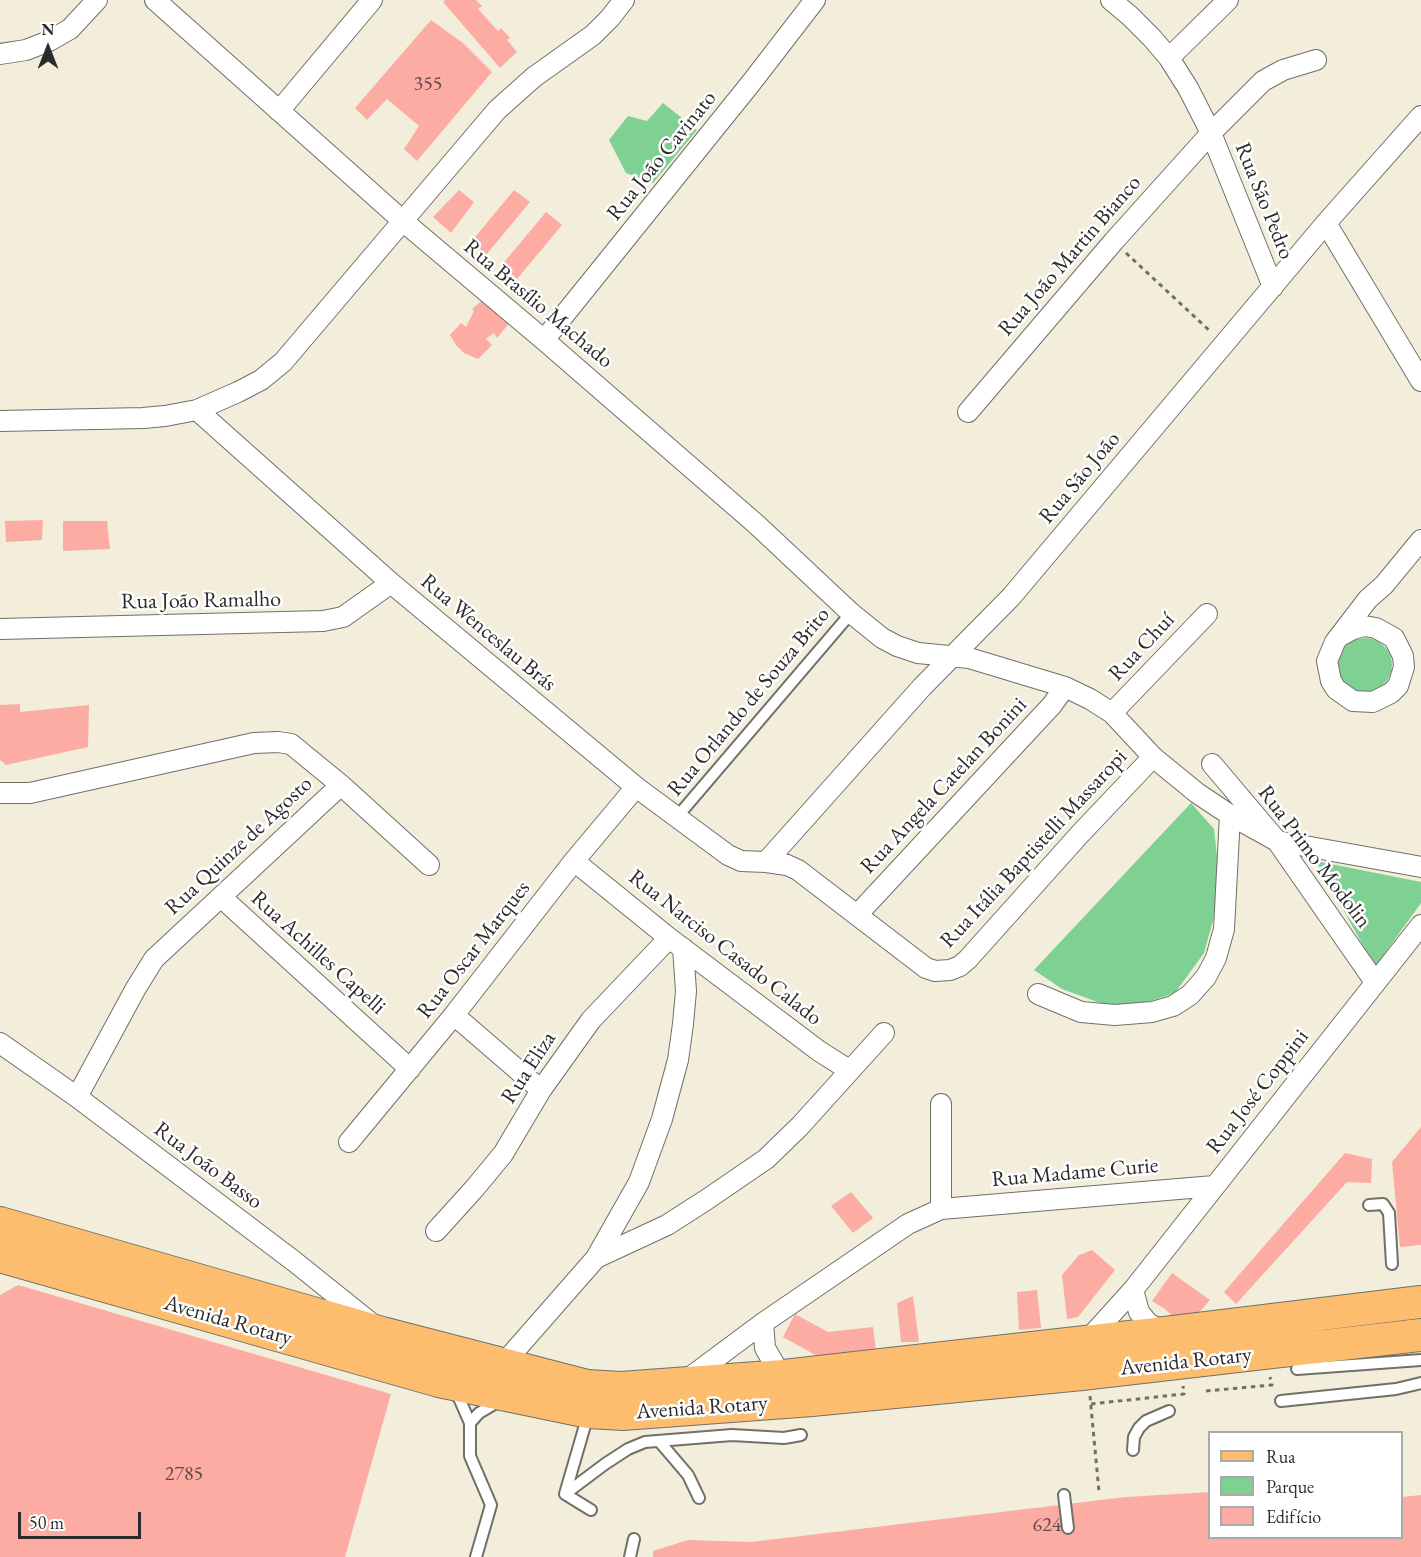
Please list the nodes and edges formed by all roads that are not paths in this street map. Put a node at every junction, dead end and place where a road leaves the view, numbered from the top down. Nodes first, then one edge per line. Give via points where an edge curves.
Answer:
1 (97, 0) edge
2 (155, 0) edge
3 (372, 0) edge
4 (624, 0) edge
5 (815, 0) edge
6 (1111, 0) edge
7 (1228, 0) edge
8 (1136, 8) edge
9 (0, 54) edge
10 (1169, 58) junction
11 (1316, 60) dead end
12 (279, 111) junction
13 (1421, 116) edge
14 (1211, 133) junction
15 (404, 222) junction
16 (1326, 224) junction
17 (1273, 286) junction
18 (544, 340) junction
19 (1421, 381) edge
20 (197, 410) junction
21 (968, 412) dead end
22 (0, 421) edge
23 (1421, 540) edge
24 (391, 583) junction
25 (1383, 585) junction
26 (851, 613) junction
27 (1207, 614) dead end
28 (1376, 628) junction
29 (0, 629) edge
30 (1342, 635) junction
31 (891, 642) junction
32 (953, 657) junction
33 (922, 687) junction
34 (1065, 687) junction
35 (1112, 713) junction
36 (1153, 757) junction
37 (1212, 764) dead end
38 (341, 785) junction
39 (636, 787) junction
40 (0, 792) edge
41 (1230, 815) junction
42 (677, 817) junction
43 (1277, 841) junction
44 (574, 861) junction
45 (766, 862) junction
46 (429, 866) dead end
47 (1421, 867) edge
48 (221, 897) junction
49 (857, 915) junction
50 (1421, 925) edge
51 (676, 943) junction
52 (950, 970) joint
53 (1375, 982) junction
54 (1038, 994) dead end
55 (454, 1015) junction
56 (884, 1033) dead end
57 (0, 1043) edge
58 (410, 1069) junction
59 (849, 1070) junction
60 (541, 1090) junction
61 (77, 1097) junction
62 (940, 1104) dead end
63 (349, 1142) dead end
64 (1214, 1186) junction
65 (1369, 1205) dead end
66 (941, 1209) junction
67 (0, 1222) edge
68 (436, 1231) dead end
69 (0, 1256) edge
70 (596, 1258) junction
71 (1392, 1264) dead end
72 (1421, 1288) edge
73 (1133, 1290) junction
74 (1421, 1302) edge
75 (1372, 1307) junction
76 (763, 1323) junction
77 (382, 1333) junction
78 (1165, 1334) junction
79 (1421, 1335) edge
80 (1086, 1342) junction
81 (1421, 1360) edge
82 (504, 1364) junction
83 (1298, 1369) dead end
84 (784, 1376) junction
85 (439, 1381) junction
86 (1421, 1383) edge
87 (680, 1384) junction
88 (511, 1396) junction
89 (812, 1400) junction
90 (1281, 1401) dead end
91 (1169, 1411) dead end
92 (589, 1412) junction
93 (470, 1423) junction
94 (801, 1434) dead end
95 (659, 1441) junction
96 (1133, 1450) dead end
97 (565, 1494) junction
98 (1064, 1495) dead end
99 (699, 1498) dead end
100 (591, 1510) dead end
101 (1068, 1528) dead end
102 (634, 1539) dead end
103 (476, 1557) edge
104 (630, 1557) edge

1 - 9 street via 70,29 49,41 27,50
2 - 12 street, Rua Brasílio Machado
3 - 12 street
4 - 15 street via 593,35 508,98
5 - 18 street, Rua João Cavinato
6 - 8 street, Rua São Pedro
7 - 10 street
8 - 10 street, Rua São Pedro
10 - 14 street, Rua São Pedro
11 - 14 street, Rua São Pedro via 1263,81
12 - 15 street, Rua Brasílio Machado
13 - 16 street, Rua São João
14 - 17 street, Rua São Pedro
14 - 21 street, Rua João Martin Bianco
15 - 18 street, Rua Brasílio Machado
15 - 20 street via 283,362 261,380
16 - 17 street, Rua São João
16 - 19 street
17 - 32 street, Rua São João via 1011,597
18 - 26 street, Rua Brasílio Machado
20 - 22 street via 143,418
20 - 24 street, Rua Wenceslau Brás
23 - 25 street
24 - 29 street, Rua João Ramalho via 343,617 322,621
24 - 39 street, Rua Wenceslau Brás
25 - 28 street
25 - 30 street
26 - 31 street, Rua Brasílio Machado
26 - 42 lane, Rua Orlando de Souza Brito
27 - 35 street, Rua Chuí
28 - 30 street via 1364,626
28 - 30 street via 1394,638 1404,667 1398,686 1373,702 1363,703 1344,696 1331,681 1327,661
31 - 32 street, Rua Brasílio Machado via 918,653
31 - 33 street, Rua Brasílio Machado via 919,672
32 - 33 street, Rua São João
32 - 34 street, Rua Brasílio Machado via 969,658
33 - 45 street, Rua São João
34 - 35 street, Rua Brasílio Machado
34 - 49 street, Rua Angela Catelan Bonini
35 - 36 street, Rua Brasílio Machado
36 - 41 street, Rua Brasílio Machado
36 - 52 street, Rua Itália Baptistelli Massaropi via 968,959
37 - 43 street, Rua Primo Modolin
38 - 40 street, Rua Quinze de Agosto via 297,747 269,742 30,792
38 - 46 street
38 - 48 street, Rua Quinze de Agosto
39 - 42 street, Rua Wenceslau Brás
39 - 44 street, Rua Oscar Marques
41 - 43 street, Rua Brasílio Machado
41 - 54 street via 1224,928 1216,958 1190,996 1152,1012 1115,1016 1081,1012
42 - 45 street, Rua Wenceslau Brás via 728,855 741,861
43 - 47 street
43 - 53 street, Rua Primo Modolin
44 - 51 street, Rua Narciso Casado Calado
44 - 55 street, Rua Oscar Marques
45 - 49 street, Rua Wenceslau Brás via 798,870
48 - 58 street, Rua Achilles Capelli
48 - 61 street, Rua Quinze de Agosto via 154,959
49 - 52 street, Rua Wenceslau Brás via 926,968
50 - 53 street, Rua José Coppini
51 - 59 street, Rua Narciso Casado Calado
51 - 60 street, Rua Eliza via 591,1020
51 - 70 street via 686,991 678,1060 639,1182
53 - 64 street, Rua José Coppini
55 - 58 street, Rua Oscar Marques
55 - 60 street
56 - 59 street
57 - 61 street, Rua João Basso
58 - 63 street, Rua Oscar Marques
59 - 70 street via 766,1159 667,1225
60 - 68 street, Rua Eliza via 503,1154
61 - 77 street, Rua João Basso
62 - 66 street
64 - 66 street, Rua Madame Curie
64 - 73 street, Rua José Coppini
65 - 71 lane via 1383,1204 1389,1213
66 - 76 street, Rua Madame Curie via 908,1224
67 - 77 main road, Avenida Rotary
69 - 85 main road, Avenida Rotary
70 - 82 street
72 - 75 main road, Avenida Rotary
73 - 78 street via 1139,1312
73 - 80 street, Rua José Coppini
74 - 75 main road, Avenida Rotary
75 - 78 main road, Avenida Rotary
76 - 84 street via 765,1348
76 - 87 street, Rua Madame Curie
77 - 82 main road, Avenida Rotary
78 - 80 main road, Avenida Rotary
79 - 89 main road, Avenida Rotary via 1082,1380
80 - 84 main road, Avenida Rotary
81 - 83 lane
82 - 87 main road, Avenida Rotary via 587,1386
84 - 87 main road, Avenida Rotary
84 - 89 street
85 - 88 main road, Avenida Rotary
85 - 93 lane via 459,1398
86 - 90 lane
88 - 92 main road, Avenida Rotary
88 - 93 lane via 493,1403
89 - 92 main road, Avenida Rotary via 640,1413
91 - 96 lane via 1138,1428
92 - 97 lane
93 - 103 lane via 470,1456 491,1505
94 - 95 lane via 784,1438 732,1435
95 - 97 lane via 628,1449
95 - 99 lane via 688,1475
97 - 100 lane
98 - 101 lane
102 - 104 lane

